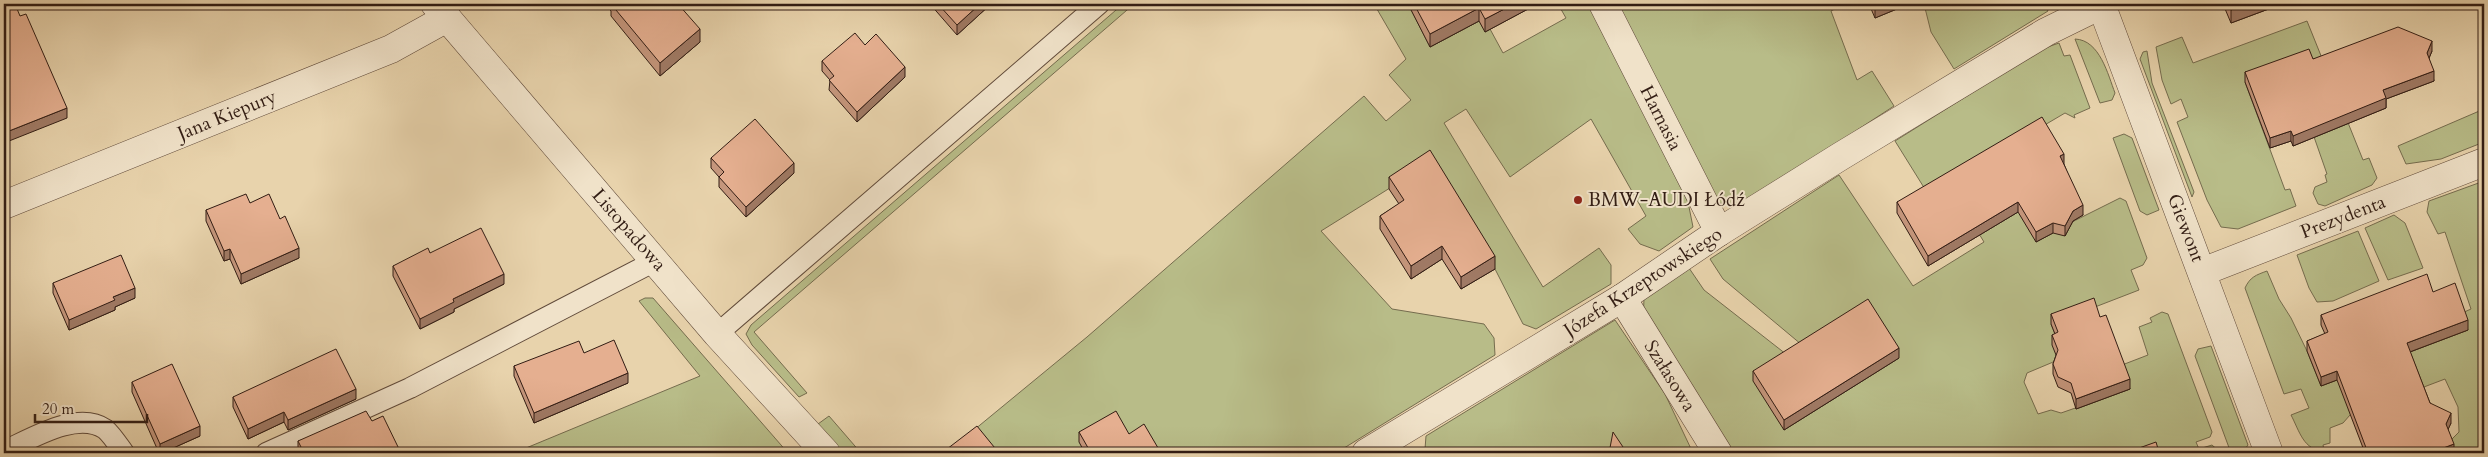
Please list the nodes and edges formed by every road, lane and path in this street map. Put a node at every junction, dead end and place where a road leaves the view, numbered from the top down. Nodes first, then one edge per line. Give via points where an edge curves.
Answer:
1 (1099, 4) edge
2 (1603, 4) edge
3 (2101, 4) edge
4 (441, 11) edge
5 (2484, 162) edge
6 (4, 205) edge
7 (1719, 232) junction
8 (655, 261) junction
9 (2202, 272) junction
10 (1622, 298) junction
11 (717, 334) junction
12 (4, 451) edge
13 (124, 453) edge
14 (266, 453) edge
15 (826, 453) edge
16 (1366, 453) edge
17 (1718, 453) edge
18 (2269, 453) edge

1 - 11 lane
2 - 7 street, Harnasia
3 - 7 street, Józefa Krzeptowskiego via 2046,32
3 - 9 street, Giewont
4 - 6 street, Jana Kiepury via 391,49
4 - 8 street, Listopadowa
5 - 9 street, Prezydenta
7 - 10 street, Józefa Krzeptowskiego
8 - 11 street, Listopadowa
8 - 14 lane via 410,388
9 - 18 street, Giewont
10 - 16 street, Józefa Krzeptowskiego
10 - 17 street, Szałasowa
11 - 15 street, Listopadowa
12 - 13 lane via 74,422 91,423 106,430

